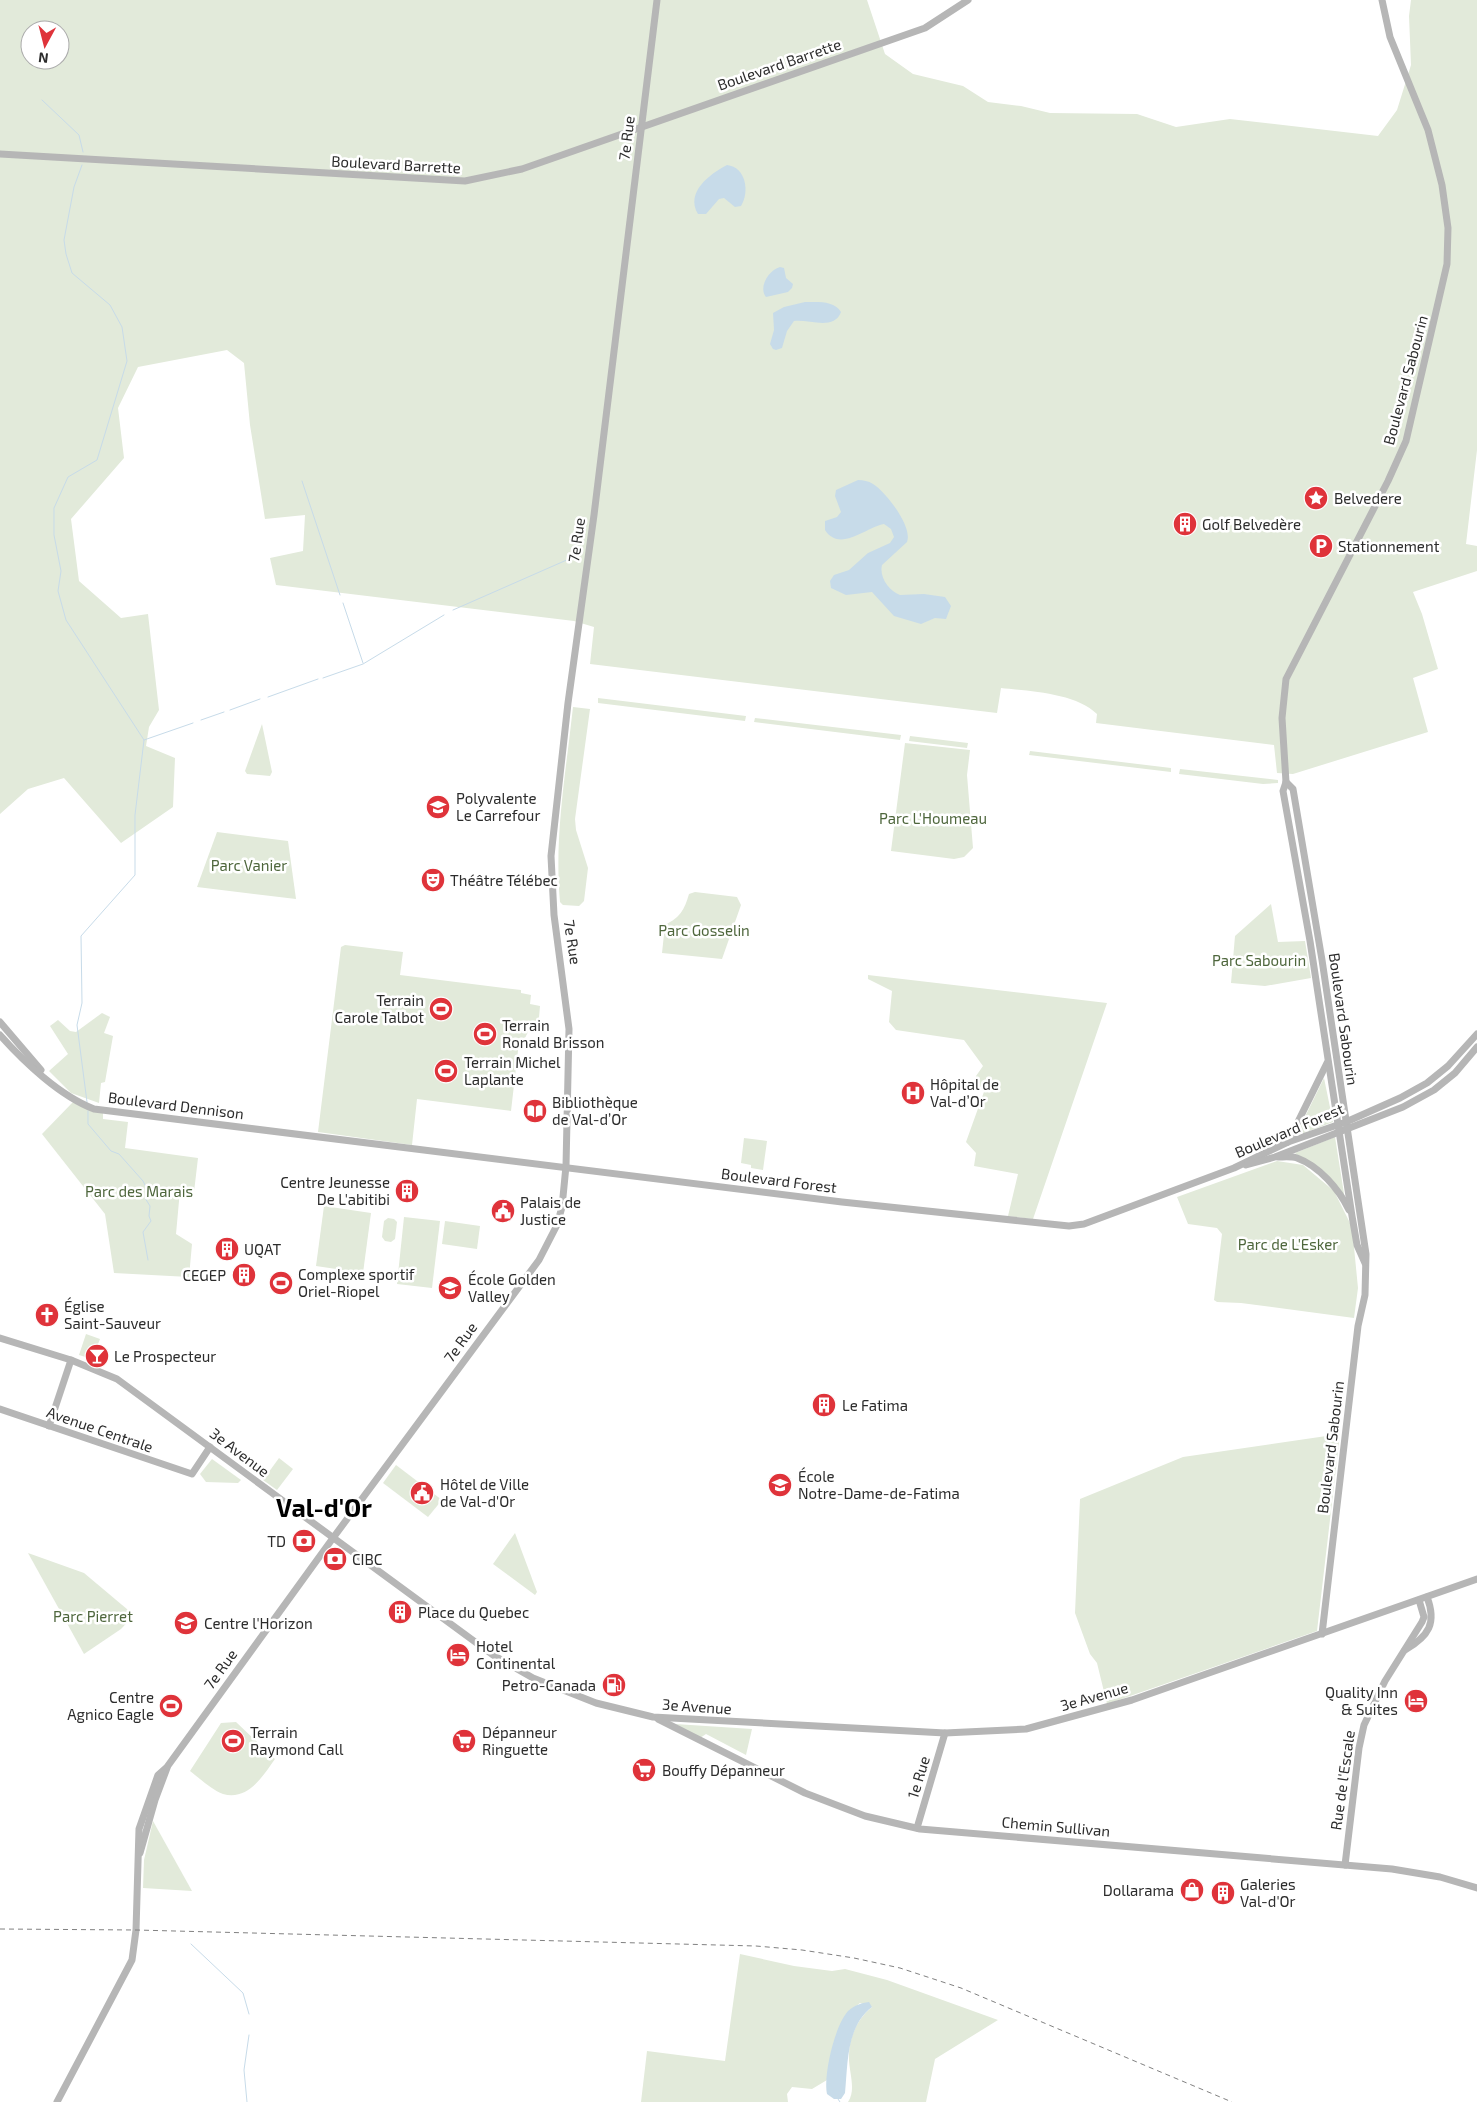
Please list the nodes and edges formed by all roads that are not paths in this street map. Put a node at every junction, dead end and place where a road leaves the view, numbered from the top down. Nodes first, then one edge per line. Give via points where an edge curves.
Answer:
1 (657, 0) edge
2 (968, 0) edge
3 (1382, 0) edge
4 (641, 126) junction
5 (0, 154) edge
6 (1286, 782) junction
7 (0, 1022) edge
8 (1477, 1034) edge
9 (0, 1035) edge
10 (1477, 1047) edge
11 (1328, 1062) junction
12 (46, 1077) junction
13 (1342, 1127) junction
14 (312, 1135) joint
15 (1288, 1142) junction
16 (1275, 1157) junction
17 (566, 1166) junction
18 (1234, 1168) junction
19 (1352, 1216) junction
20 (1365, 1263) junction
21 (0, 1338) edge
22 (71, 1360) junction
23 (0, 1409) edge
24 (49, 1426) junction
25 (210, 1447) junction
26 (332, 1538) junction
27 (1477, 1579) edge
28 (1427, 1597) junction
29 (1419, 1600) junction
30 (1322, 1634) junction
31 (1405, 1650) junction
32 (653, 1717) junction
33 (945, 1733) junction
34 (917, 1828) junction
35 (1345, 1865) junction
36 (1477, 1888) edge
37 (57, 2102) edge

1 - 4 street, 7e Rue
2 - 4 street, Boulevard Barrette via 925,28
3 - 6 street, Boulevard Sabourin via 1390,37 1428,130 1442,185 1448,228 1447,264 1406,441 1286,679 1282,718
4 - 5 street, Boulevard Barrette via 522,169 465,181
4 - 17 street, 7e Rue via 551,856 554,915 569,1029
6 - 11 street, Boulevard Sabourin via 1283,791
6 - 13 street, Boulevard Sabourin via 1292,789 1322,960
7 - 12 street, Boulevard Dennison
8 - 13 street, Boulevard Forest via 1448,1066 1427,1083
9 - 12 street, Boulevard Dennison via 20,1057
10 - 13 street, Boulevard Forest via 1455,1073 1434,1090 1403,1106
11 - 13 street, Boulevard Sabourin
11 - 15 street
12 - 14 street, Boulevard Dennison via 74,1100 94,1109
13 - 15 street, Boulevard Forest
13 - 16 street, Boulevard Forest
13 - 19 street, Boulevard Sabourin
13 - 20 street, Boulevard Sabourin via 1365,1237
14 - 17 street, Boulevard Forest
15 - 18 street, Boulevard Forest
16 - 18 street, Boulevard Forest
16 - 19 street via 1295,1157 1310,1164 1332,1184
17 - 18 street, Boulevard Forest via 842,1202 1069,1226 1084,1224
17 - 26 street, 7e Rue via 562,1207 546,1249
19 - 20 street, Boulevard Sabourin via 1357,1245
20 - 30 street, Boulevard Sabourin via 1365,1295 1358,1326
21 - 22 street, 3e Avenue
22 - 24 street
22 - 25 street, 3e Avenue via 117,1379
23 - 24 street, Avenue Centrale
24 - 25 street, Avenue Centrale via 192,1474
25 - 26 street, 3e Avenue
26 - 32 street, 3e Avenue via 511,1666 596,1703
26 - 37 street, 7e Rue via 167,1767 158,1775 139,1829 135,1951 128,1972
27 - 28 street, 3e Avenue
28 - 29 street, 3e Avenue
28 - 31 street, Rue de l'Escale via 1432,1613 1431,1625 1415,1644
29 - 30 street, 3e Avenue
29 - 31 street, Rue de l'Escale via 1424,1617
30 - 33 street, 3e Avenue via 1132,1700 1026,1729
31 - 35 street, Rue de l'Escale via 1375,1699 1364,1725
32 - 33 street, 3e Avenue
32 - 34 street, Chemin Sullivan via 805,1794 865,1816
33 - 34 street, 1e Rue
34 - 35 street, Chemin Sullivan
35 - 36 street, Chemin Sullivan via 1419,1872

